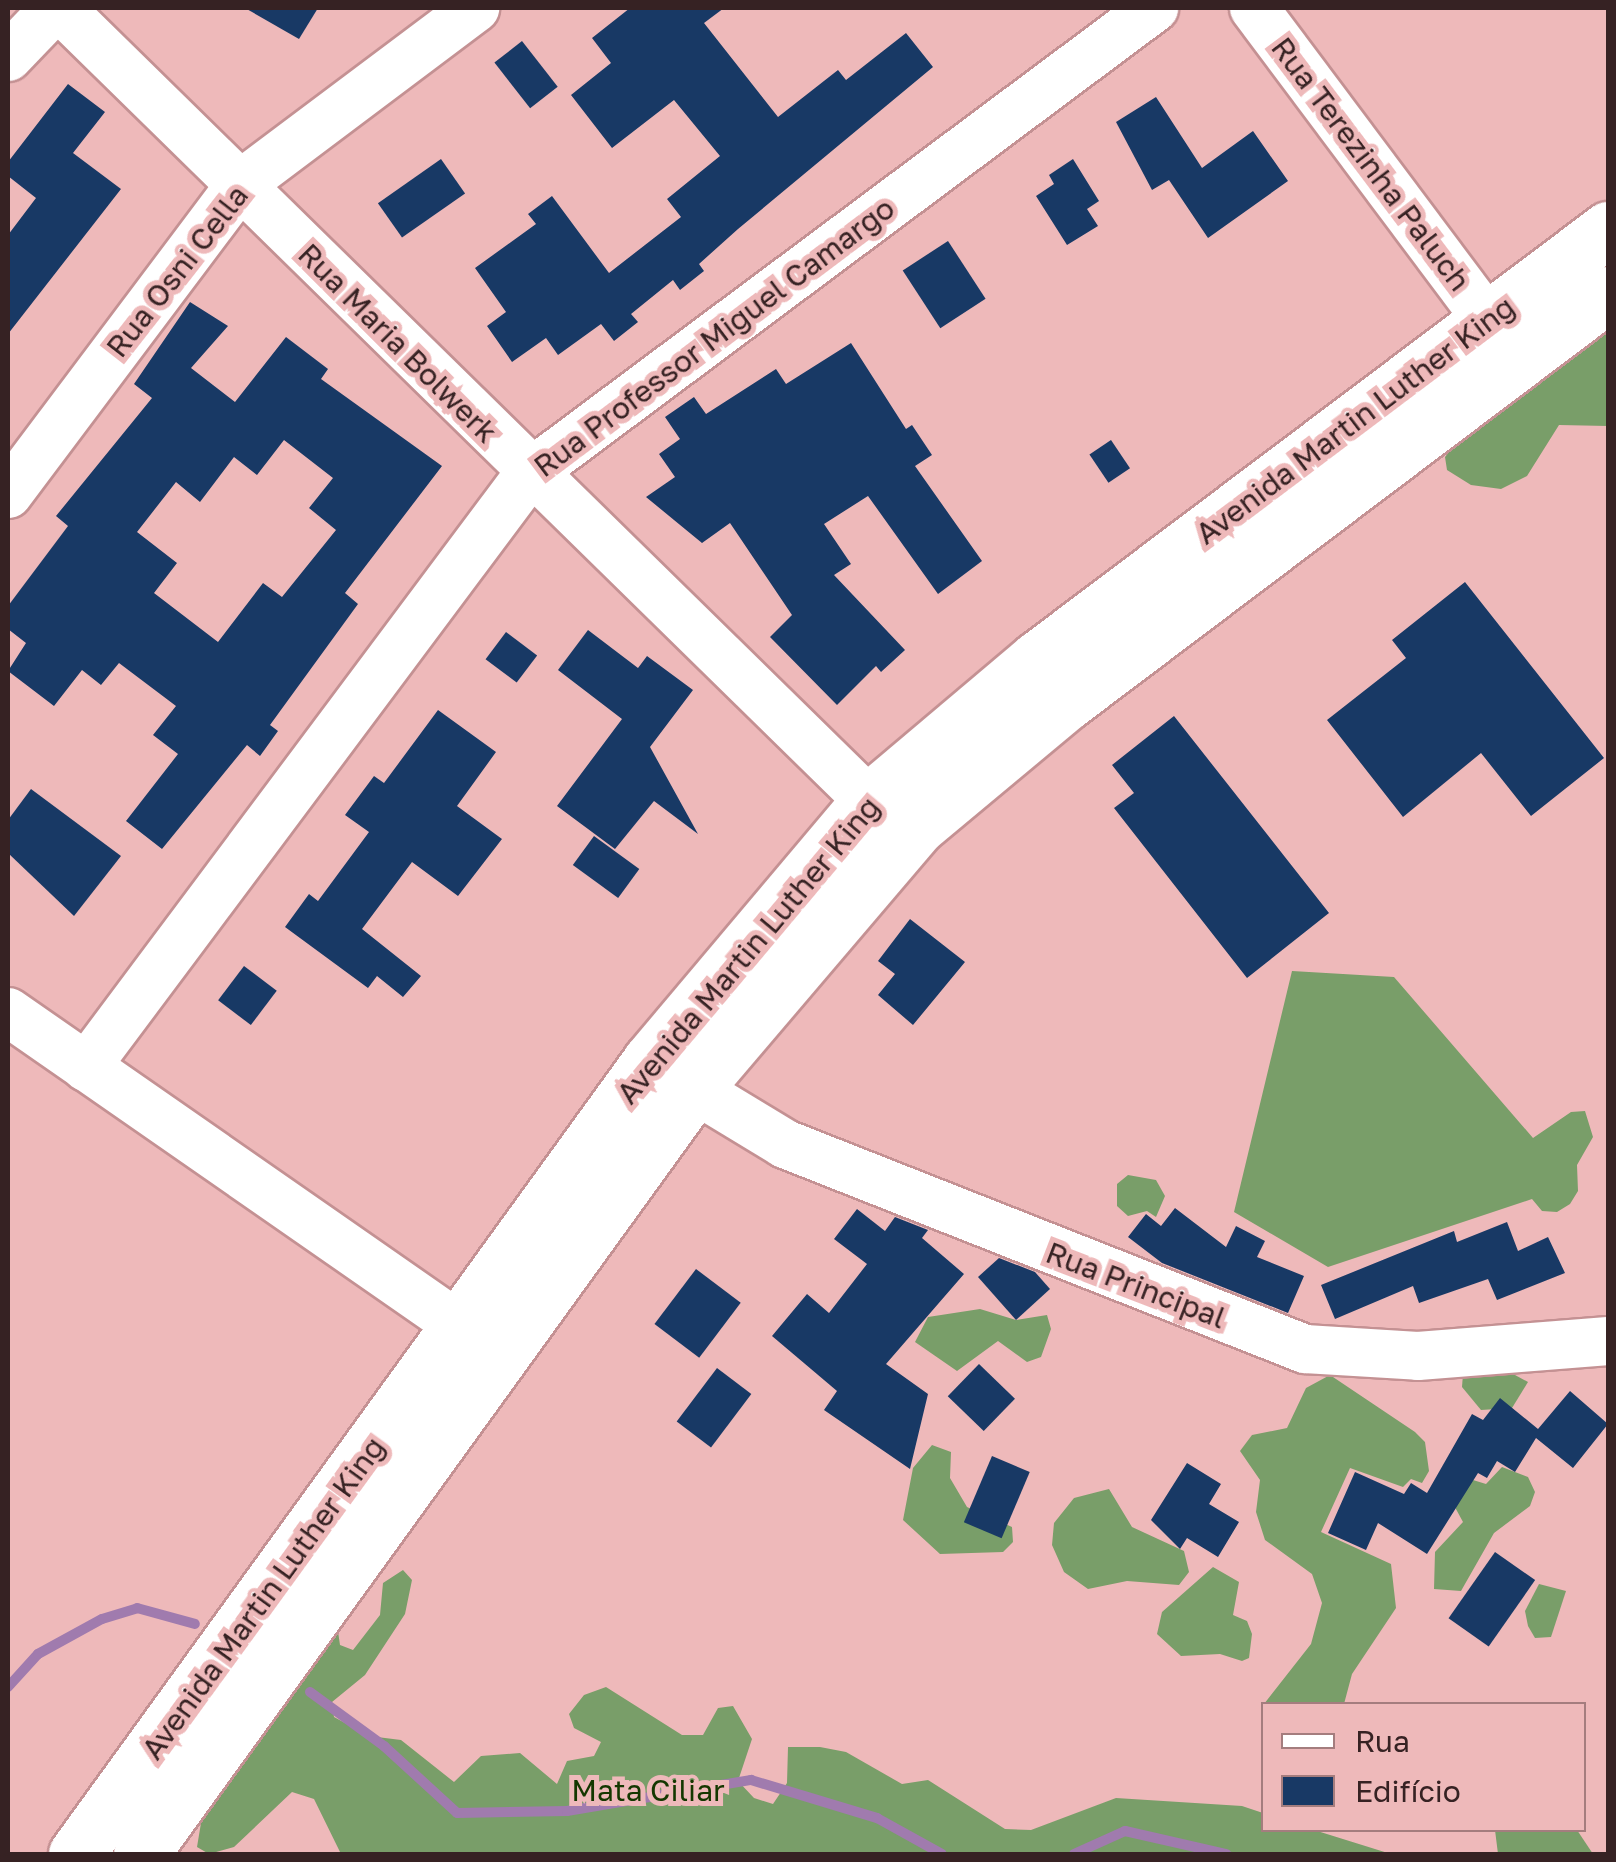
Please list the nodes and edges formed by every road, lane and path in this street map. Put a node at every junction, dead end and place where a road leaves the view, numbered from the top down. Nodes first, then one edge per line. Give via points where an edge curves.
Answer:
1 (57, 8) edge
2 (475, 8) edge
3 (1154, 8) edge
4 (1254, 8) edge
5 (8, 57) edge
6 (240, 184) junction
7 (1608, 230) edge
8 (1608, 294) edge
9 (1488, 321) junction
10 (529, 474) junction
11 (8, 494) edge
12 (1052, 680) junction
13 (869, 801) junction
14 (8, 1012) edge
15 (86, 1067) junction
16 (671, 1075) junction
17 (462, 1327) junction
18 (1608, 1342) edge
19 (76, 1854) edge
20 (141, 1854) edge

1 - 5 street
1 - 6 street, Rua Maria Bolwerk
2 - 6 street, Rua Osni Cella
3 - 10 street, Rua Professor Miguel Camargo
4 - 9 street, Rua Terezinha Paluch
6 - 10 street, Rua Maria Bolwerk
6 - 11 street, Rua Osni Cella
7 - 9 main road, Avenida Martin Luther King
8 - 12 main road, Avenida Martin Luther King
9 - 12 main road, Avenida Martin Luther King
10 - 13 street, Rua Maria Bolwerk
10 - 15 street, Rua Professor Miguel Camargo
12 - 13 main road, Avenida Martin Luther King
12 - 16 main road, Avenida Martin Luther King
13 - 16 main road, Avenida Martin Luther King
14 - 15 street
15 - 17 street
16 - 17 main road, Avenida Martin Luther King
16 - 18 street, Rua Principal via 785,1144 1305,1350 1418,1356
16 - 20 main road, Avenida Martin Luther King
17 - 19 main road, Avenida Martin Luther King

